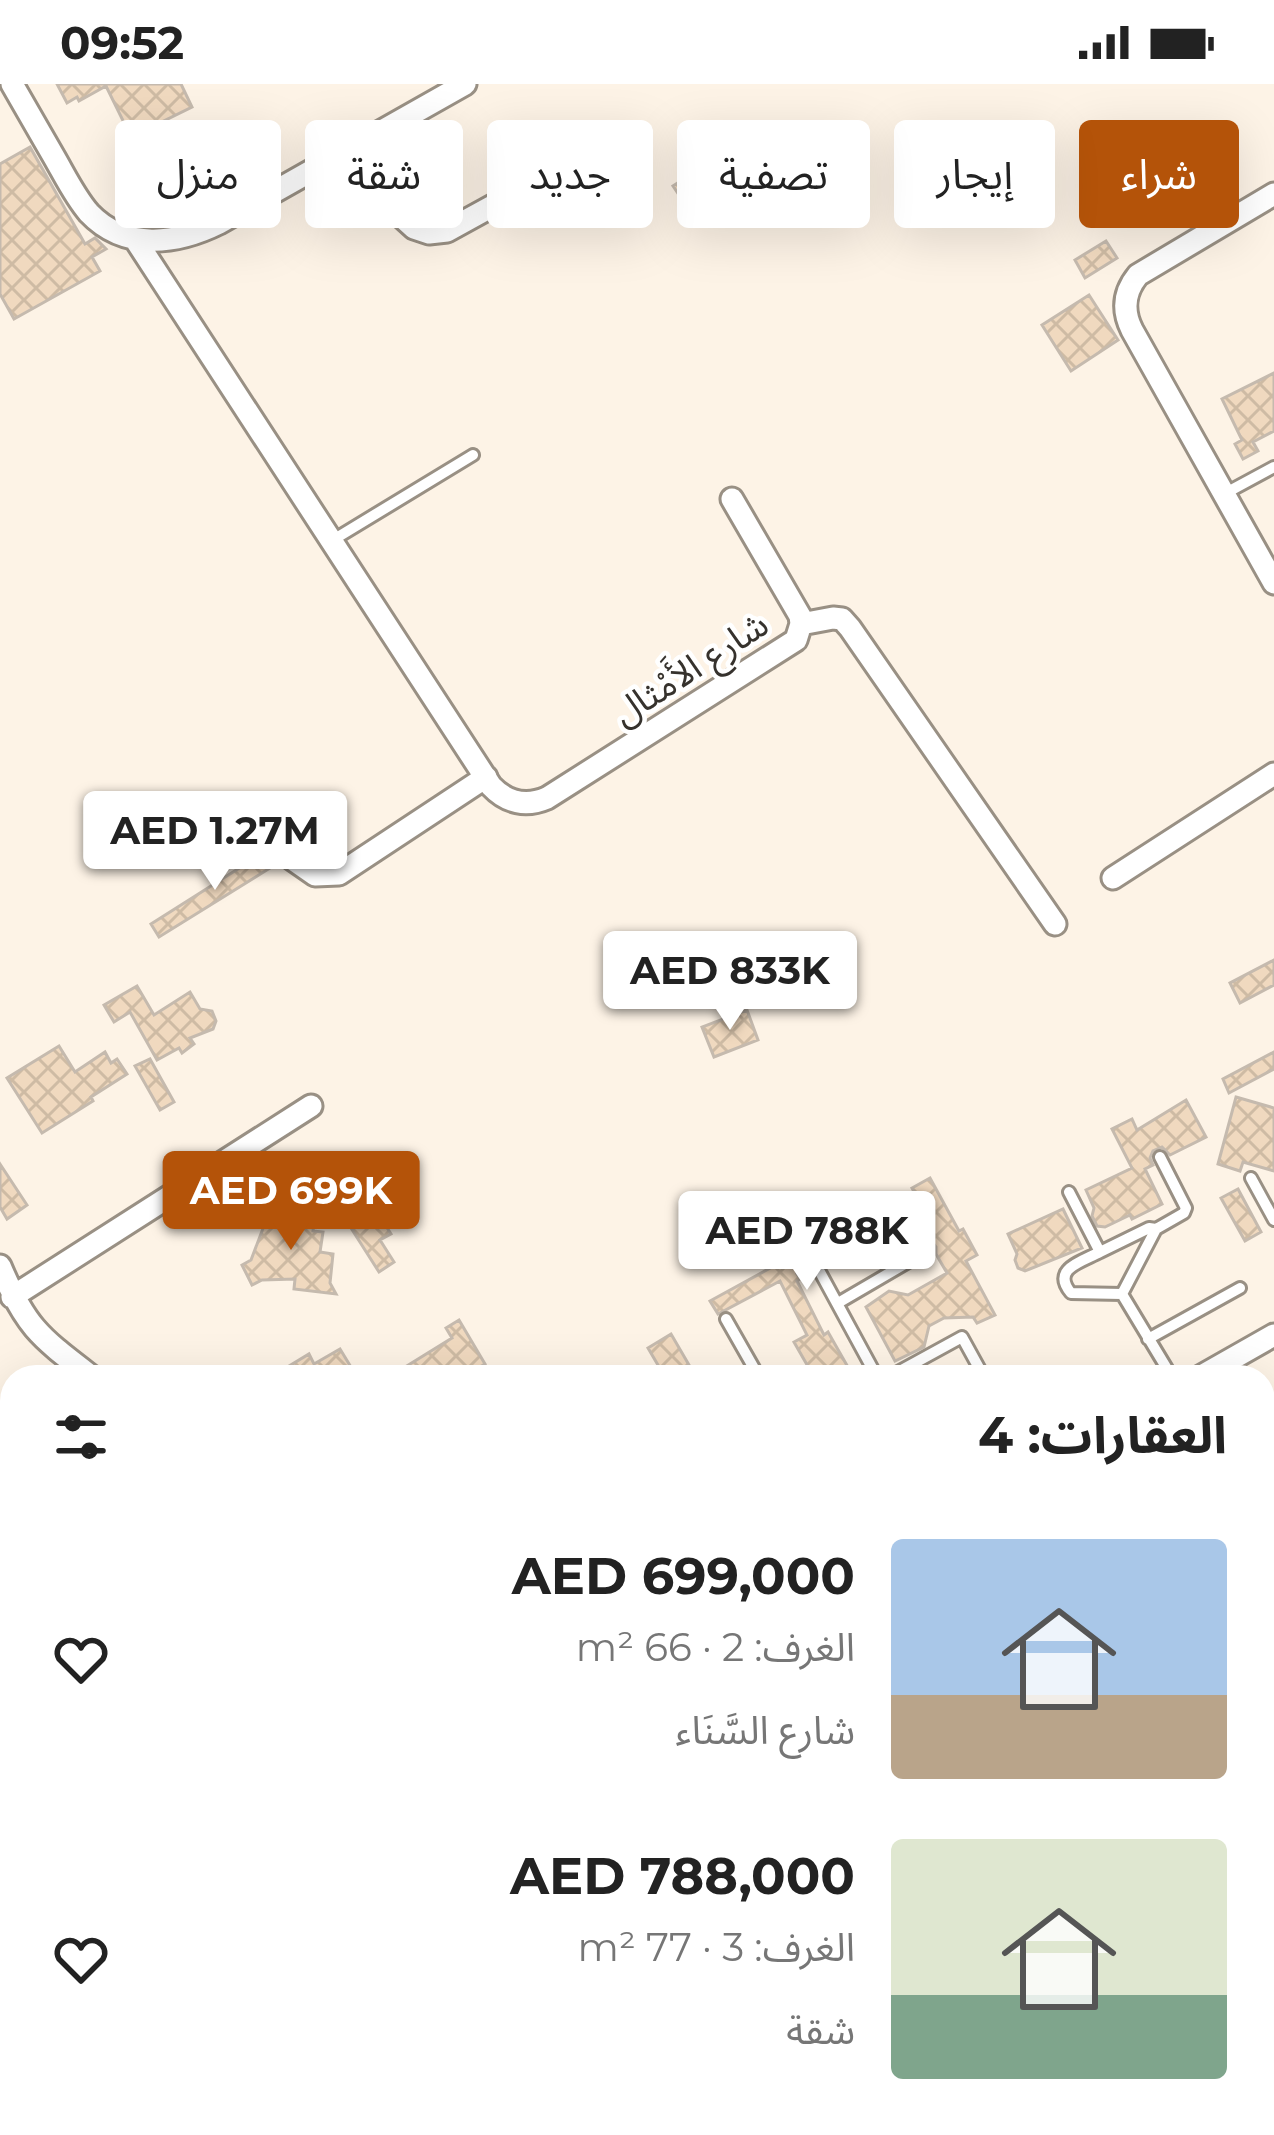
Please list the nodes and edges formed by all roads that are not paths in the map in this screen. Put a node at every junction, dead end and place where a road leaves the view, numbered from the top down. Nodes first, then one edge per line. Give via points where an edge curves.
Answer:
1 (12, 84) edge
2 (465, 84) edge
3 (401, 120) edge
4 (305, 174) edge
5 (1274, 194) edge
6 (415, 228) edge
7 (452, 228) edge
8 (135, 239) junction
9 (472, 455) dead end
10 (1274, 467) edge
11 (1224, 494) junction
12 (732, 499) dead end
13 (332, 540) junction
14 (1274, 583) edge
15 (801, 624) junction
16 (1274, 774) edge
17 (486, 777) junction
18 (292, 860) dead end
19 (1113, 878) dead end
20 (1054, 924) dead end
21 (311, 1106) dead end
22 (1160, 1157) dead end
23 (1251, 1178) dead end
24 (1069, 1192) dead end
25 (1274, 1220) edge
26 (1156, 1229) junction
27 (927, 1252) dead end
28 (1100, 1252) junction
29 (0, 1266) edge
30 (820, 1272) dead end
31 (1240, 1288) dead end
32 (1122, 1294) junction
33 (12, 1298) junction
34 (838, 1303) junction
35 (726, 1319) dead end
36 (1274, 1335) edge
37 (1148, 1339) junction
38 (77, 1365) edge
39 (752, 1365) edge
40 (872, 1365) edge
41 (911, 1365) edge
42 (977, 1365) edge
43 (1164, 1365) edge
44 (1221, 1365) edge

1 - 8 street via 89,213
2 - 3 street
4 - 8 street via 200,232
5 - 11 street via 1145,270 1126,300 1132,330
6 - 7 street
8 - 13 street
9 - 13 lane
10 - 11 lane
11 - 14 street
12 - 15 street, شارع الأَمْثال
13 - 17 street
15 - 17 street, شارع الأَمْثال via 790,646 547,798 512,801
15 - 20 street via 833,618 850,628
16 - 19 street
17 - 18 street via 339,874 315,875
21 - 33 street
22 - 26 lane via 1186,1208
23 - 25 lane
24 - 28 lane
26 - 28 lane
26 - 32 lane
27 - 34 lane
28 - 32 lane via 1066,1271 1063,1284 1070,1293
29 - 33 street
30 - 34 lane
31 - 37 lane
32 - 37 lane
33 - 38 street via 34,1331
34 - 40 lane
35 - 39 lane
36 - 44 street
37 - 43 lane
41 - 42 lane via 962,1337

